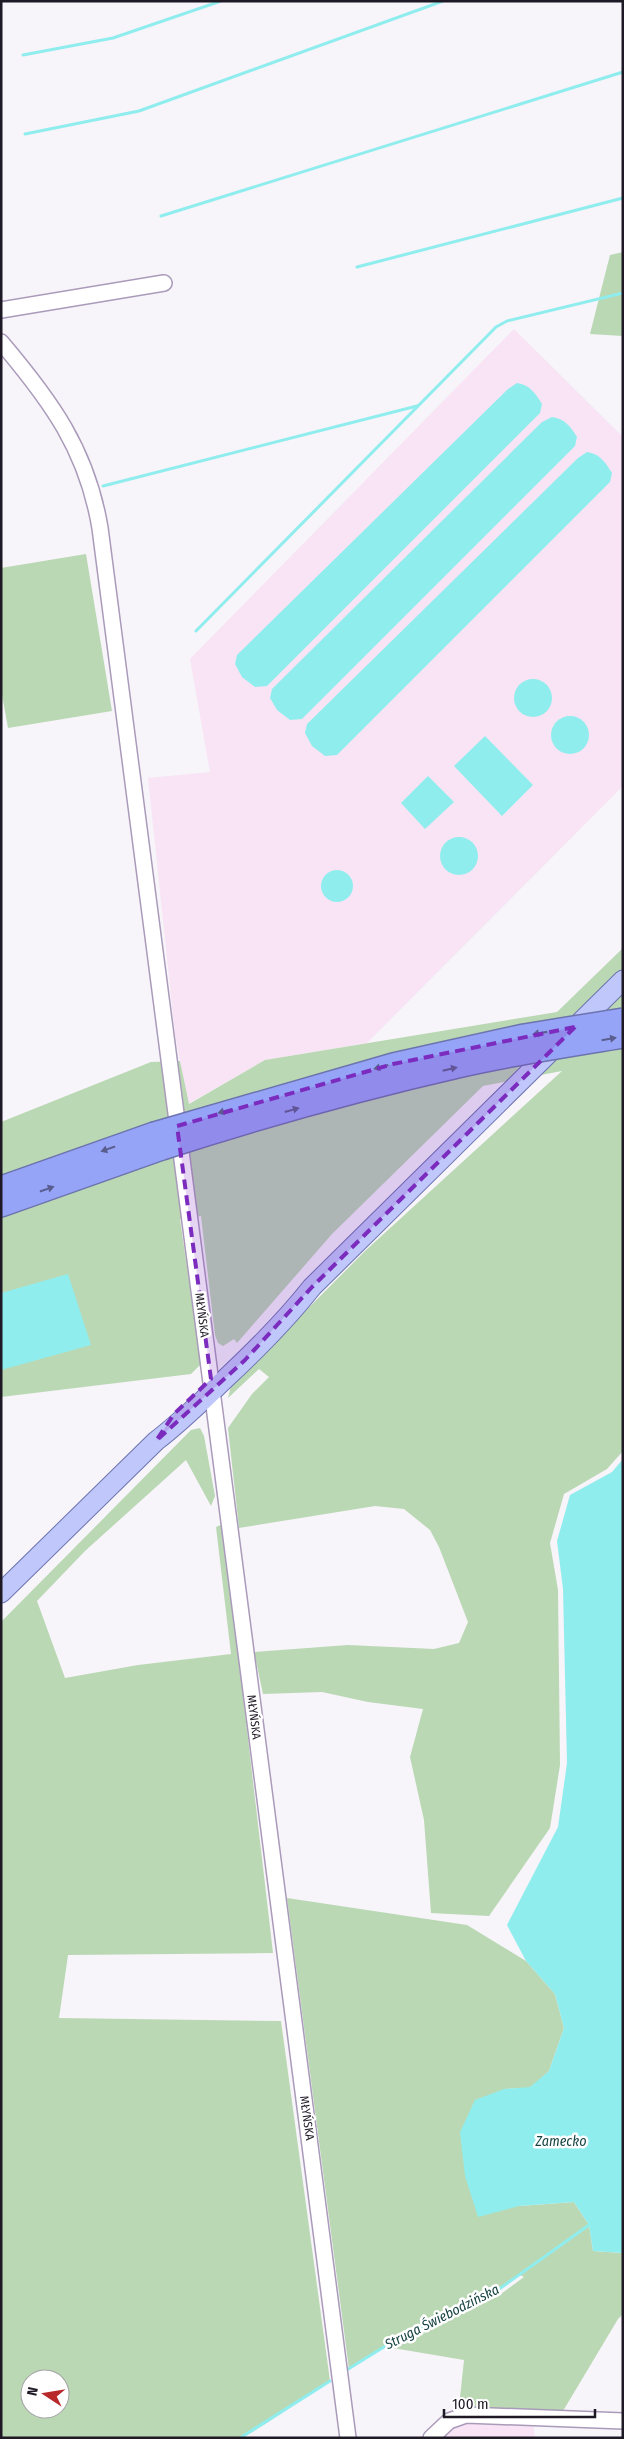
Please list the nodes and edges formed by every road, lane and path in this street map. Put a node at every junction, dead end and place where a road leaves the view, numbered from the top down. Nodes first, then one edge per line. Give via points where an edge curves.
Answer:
1 (164, 283) dead end
2 (1, 310) edge
3 (1, 342) edge
4 (623, 980) edge
5 (623, 1018) edge
6 (623, 1037) edge
7 (158, 1141) junction
8 (1, 1186) edge
9 (1, 1206) edge
10 (211, 1385) junction
11 (1, 1593) edge
12 (623, 2421) edge
13 (348, 2438) edge
14 (431, 2438) edge

1 - 2 street
3 - 10 street, MŁYŃSKA via 44,394 66,428 84,466 97,508
4 - 10 main road via 312,1286 291,1314
5 -> 7 highway, bridge via 393,1064
7 -> 6 highway, bridge via 464,1066
7 -> 8 highway
9 -> 7 highway
10 - 11 main road via 180,1422 156,1440
10 - 13 street, MŁYŃSKA
12 - 14 street via 466,2415 449,2421

